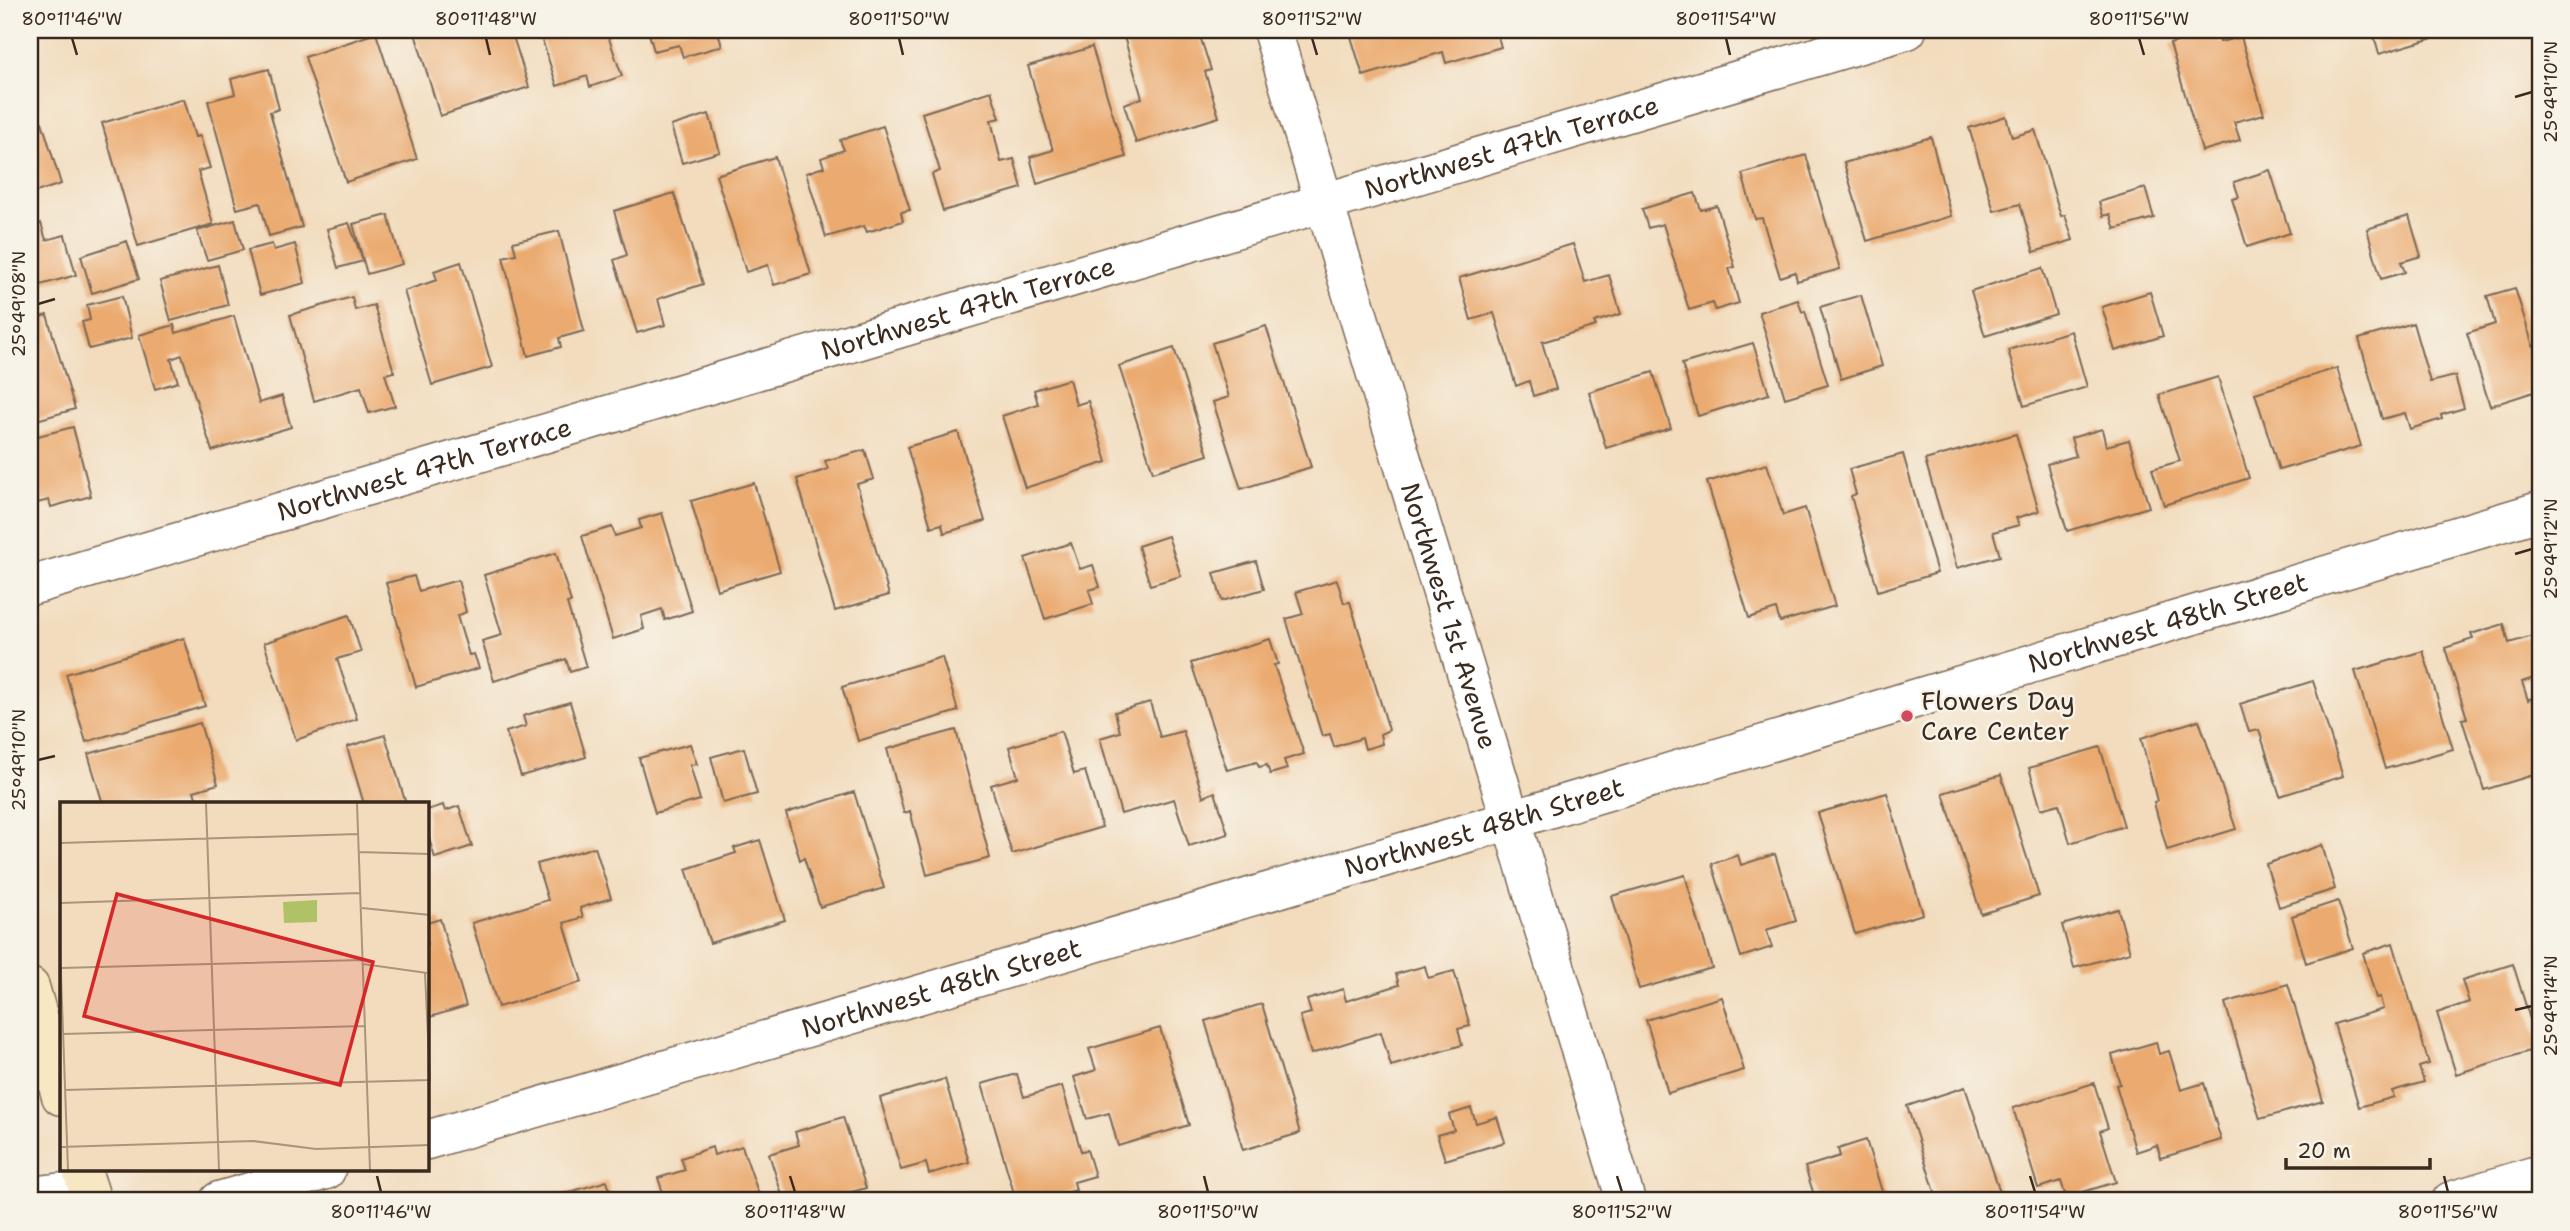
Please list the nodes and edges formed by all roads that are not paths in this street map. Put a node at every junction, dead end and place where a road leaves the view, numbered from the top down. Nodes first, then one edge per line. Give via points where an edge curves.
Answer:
1 (1272, 30) edge
2 (1907, 30) edge
3 (1325, 203) junction
4 (2540, 511) edge
5 (30, 586) edge
6 (1511, 820) junction
7 (30, 987) edge
8 (60, 1092) edge
9 (429, 1139) edge
10 (319, 1172) edge
11 (2540, 1174) edge
12 (87, 1187) edge
13 (30, 1196) edge
14 (219, 1201) edge
15 (1626, 1201) edge
16 (2451, 1201) edge

1 - 3 street, Northwest 1st Avenue
2 - 3 street, Northwest 47th Terrace
3 - 5 street, Northwest 47th Terrace
3 - 6 street, Northwest 1st Avenue
4 - 6 street, Northwest 48th Street
6 - 9 street, Northwest 48th Street
6 - 15 street, Northwest 1st Avenue
7 - 8 main road
10 - 14 street
11 - 16 street
12 - 13 street

